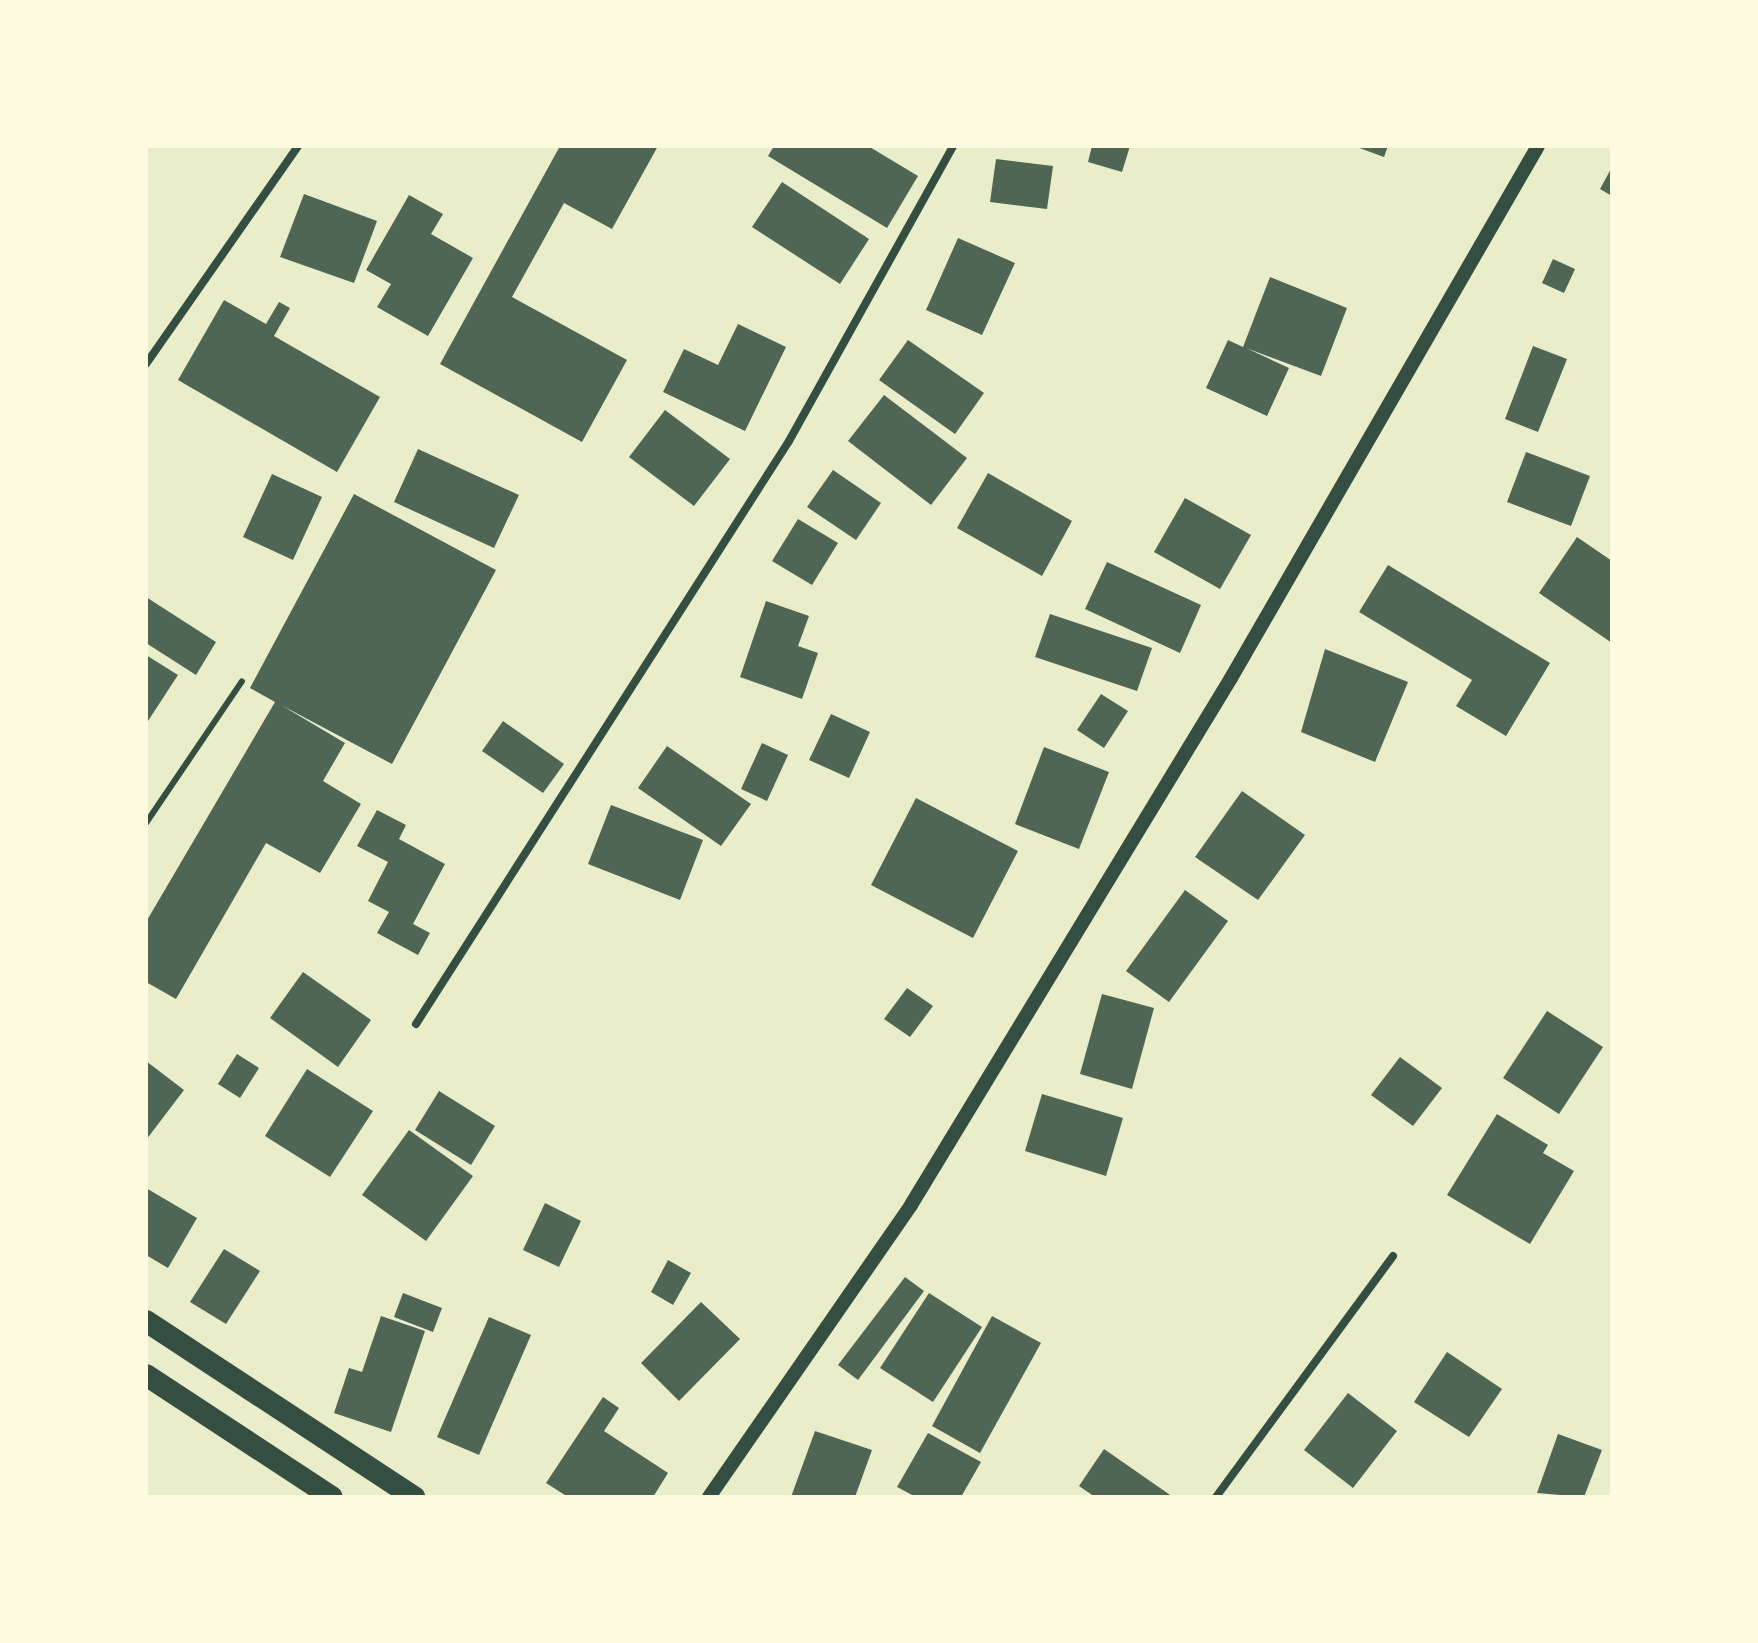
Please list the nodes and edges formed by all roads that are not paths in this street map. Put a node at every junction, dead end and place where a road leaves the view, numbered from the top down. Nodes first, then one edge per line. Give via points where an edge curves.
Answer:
1 (298, 146) edge
2 (953, 146) edge
3 (1538, 146) edge
4 (146, 364) edge
5 (242, 681) dead end
6 (146, 823) edge
7 (416, 1024) dead end
8 (1393, 1256) dead end
9 (146, 1321) edge
10 (146, 1375) edge
11 (332, 1497) edge
12 (414, 1497) edge
13 (709, 1497) edge
14 (1216, 1497) edge

1 - 4 street
2 - 7 street via 789,441
3 - 13 street via 1231,678 911,1205
5 - 6 lane
8 - 14 street
9 - 12 highway
10 - 11 highway

